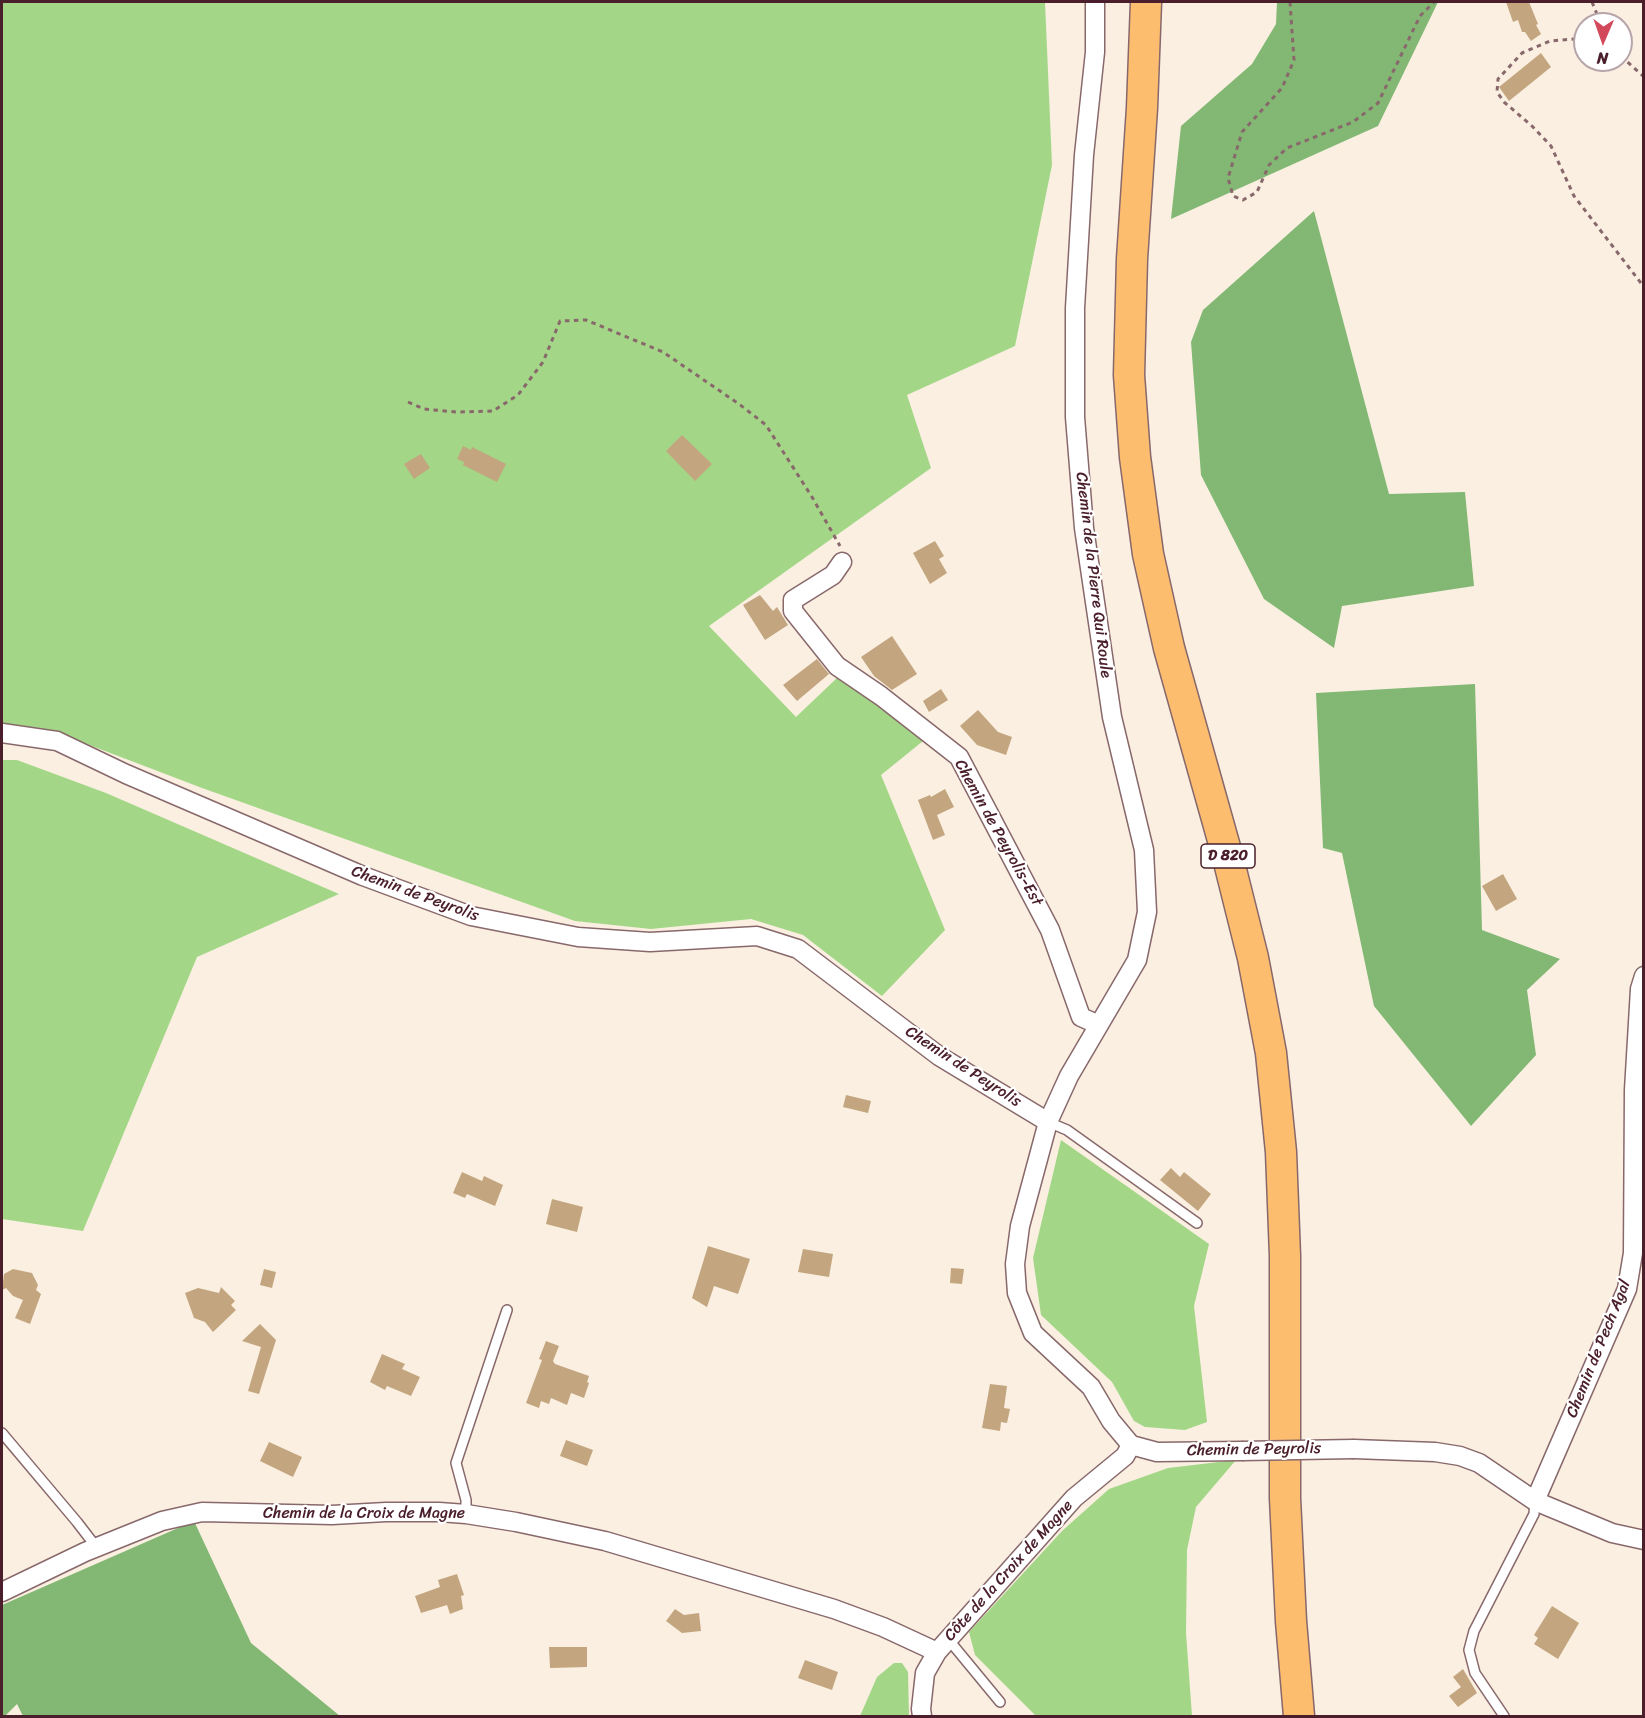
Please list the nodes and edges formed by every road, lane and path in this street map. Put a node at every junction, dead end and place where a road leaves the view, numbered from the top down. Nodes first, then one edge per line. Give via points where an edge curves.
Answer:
1 (1095, 2) edge
2 (1146, 2) edge
3 (1290, 2) edge
4 (1434, 2) edge
5 (1573, 39) edge
6 (1644, 286) edge
7 (408, 402) dead end
8 (842, 562) joint
9 (2, 733) edge
10 (1644, 976) edge
11 (1099, 1025) junction
12 (1048, 1122) junction
13 (1197, 1223) dead end
14 (507, 1310) dead end
15 (2, 1433) edge
16 (1131, 1445) junction
17 (1535, 1501) junction
18 (466, 1514) junction
19 (1644, 1540) edge
20 (96, 1548) junction
21 (2, 1592) edge
22 (942, 1645) junction
23 (1000, 1702) dead end
24 (922, 1716) edge
25 (1299, 1716) edge
26 (1504, 1716) edge

1 - 11 street, Chemin de la Pierre Qui Roule via 1095,52 1084,154 1075,308 1075,417 1084,528 1112,717 1144,850 1147,912 1137,960
2 - 25 main road, D 820 via 1129,375 1135,457 1148,554 1167,638 1228,858 1271,1053 1281,1152 1286,1498
3 - 4 path via 1294,60 1282,88 1242,132 1228,178 1233,196 1243,200 1257,192 1269,165 1287,148 1353,122 1378,103 1420,16
5 - 6 path via 1550,41 1522,53 1498,79 1497,92 1551,146 1574,196
7 - 8 path via 424,409 493,411 518,395 543,362 560,321 586,320 663,352 766,425 840,545
8 - 11 street, Chemin de Peyrolis-Est via 833,575 793,600 793,612 837,666 959,757 1050,930 1081,1017
9 - 12 street, Chemin de Peyrolis via 57,741 363,876 471,916 578,937 650,942 757,936 798,949 939,1056
10 - 17 street, Chemin de Pech Agal via 1634,1090 1633,1253 1627,1288
11 - 12 street, Chemin de la Pierre Qui Roule
12 - 13 lane via 1067,1130
12 - 16 street via 1020,1226 1015,1264 1017,1293 1033,1333 1091,1387
14 - 18 lane via 456,1463
15 - 20 lane
16 - 17 street, Chemin de Peyrolis, bridge via 1157,1452 1435,1452 1479,1463
16 - 22 street, Côte de la Croix de Magne via 1125,1456 1074,1498
17 - 19 street, Chemin de Peyrolis via 1612,1533
17 - 26 lane via 1534,1514 1474,1631 1469,1650 1475,1673
18 - 20 street, Chemin de la Croix de Magne via 202,1512 162,1521
18 - 22 street, Chemin de la Croix de Magne via 606,1541
20 - 21 street, Chemin de la Croix de Magne
22 - 23 lane
22 - 24 street, Côte de la Croix de Magne via 925,1673

